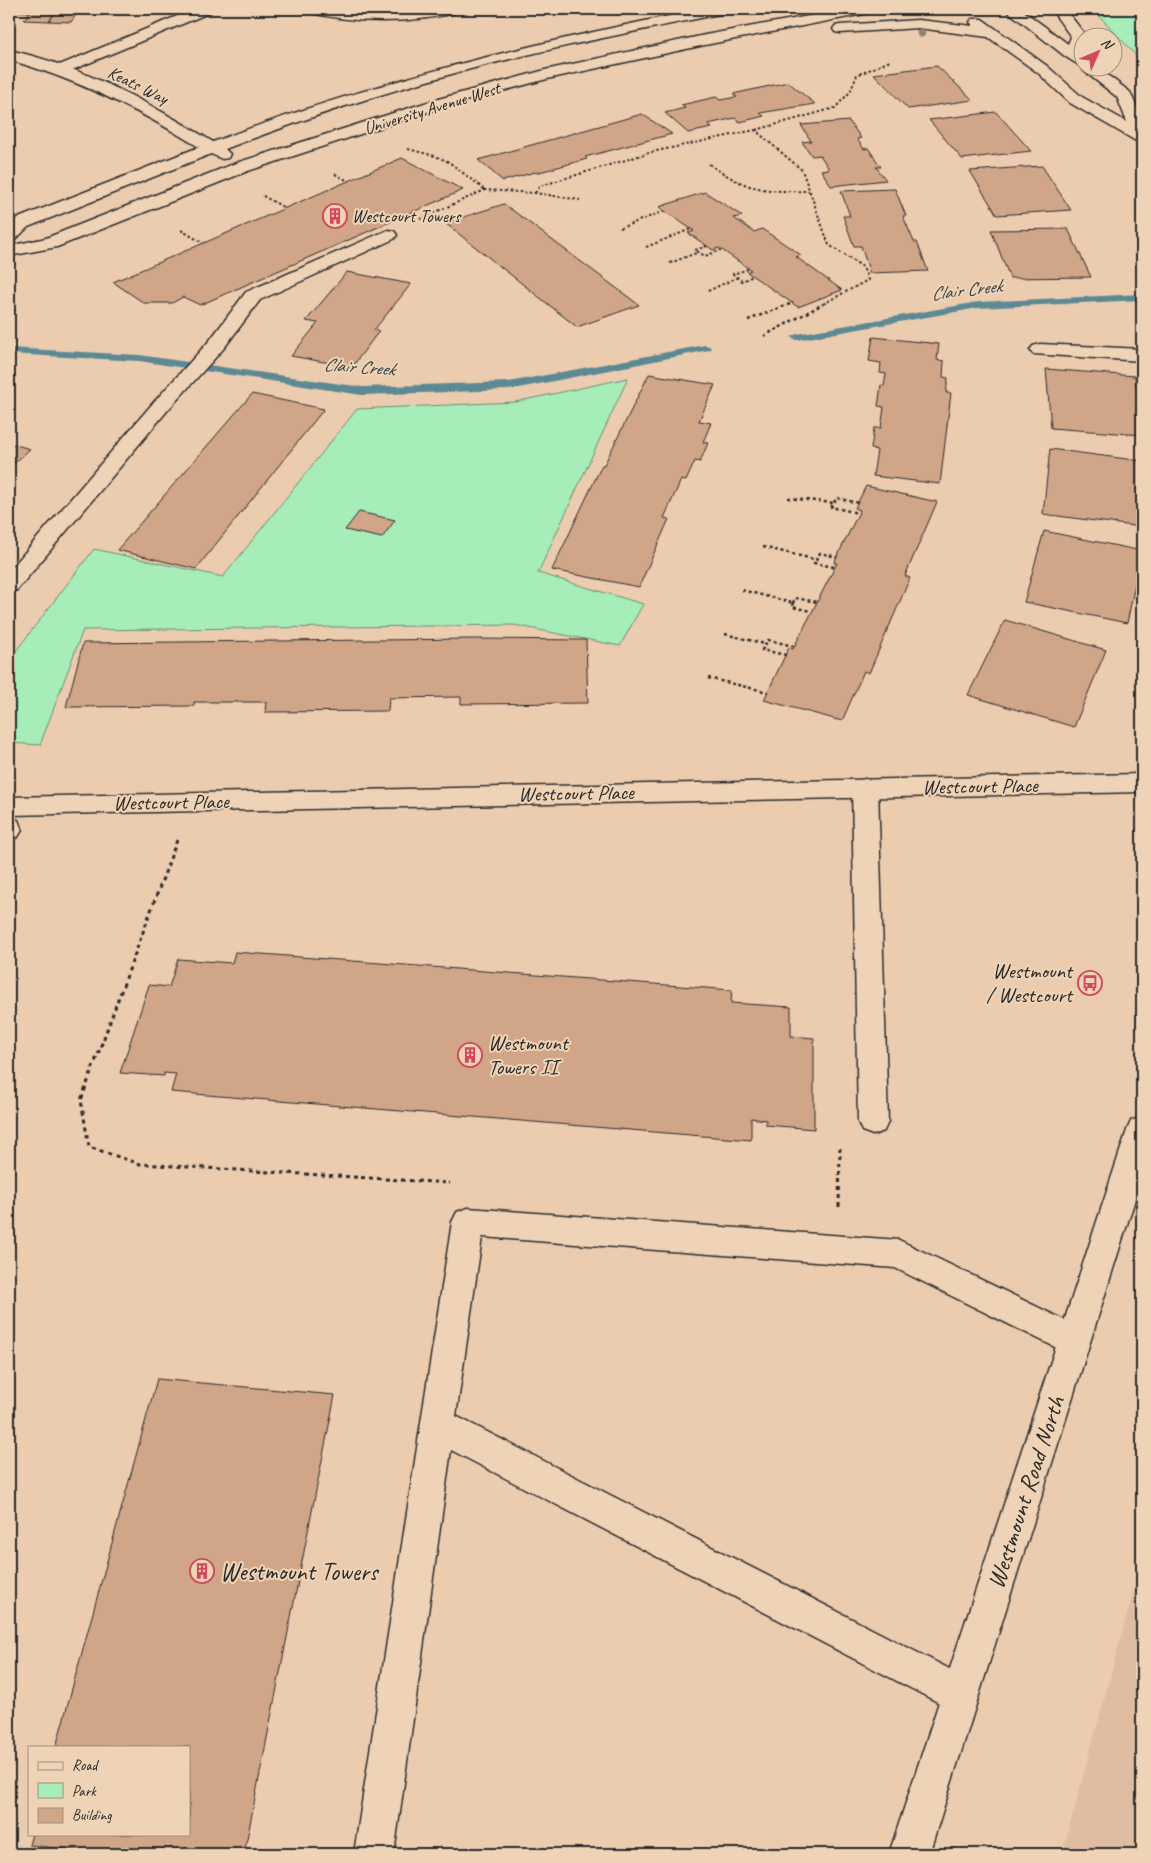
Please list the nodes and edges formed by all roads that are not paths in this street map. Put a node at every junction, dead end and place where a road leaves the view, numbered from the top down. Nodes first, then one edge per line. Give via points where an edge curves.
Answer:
1 (206, 9) edge
2 (312, 9) edge
3 (454, 9) edge
4 (725, 9) edge
5 (869, 9) edge
6 (1012, 9) edge
7 (1058, 9) edge
8 (331, 11) edge
9 (967, 15) dead end
10 (757, 30) junction
11 (1074, 30) edge
12 (991, 33) junction
13 (9, 56) edge
14 (1074, 56) edge
15 (60, 70) junction
16 (1102, 78) edge
17 (1141, 137) edge
18 (212, 148) junction
19 (242, 166) junction
20 (388, 235) road end
21 (9, 236) edge
22 (358, 249) junction
23 (9, 251) edge
24 (386, 256) dead end
25 (1040, 350) dead end
26 (1142, 354) edge
27 (9, 585) edge
28 (1142, 783) edge
29 (865, 788) junction
30 (9, 806) edge
31 (873, 1122) dead end
32 (1142, 1130) edge
33 (1073, 1341) junction
34 (438, 1425) junction
35 (960, 1694) junction
36 (374, 1854) edge
37 (909, 1854) edge

1 - 15 main road
2 - 8 main road
3 - 8 main road via 375,18
4 - 18 main road, University Avenue West via 522,52 440,73 281,122
5 - 10 main road, University Avenue West
6 - 14 main road
7 - 11 main road
9 - 12 main road
10 - 12 main road via 820,31 918,24
10 - 19 main road, University Avenue West via 491,89
12 - 17 main road via 1042,69 1076,100
13 - 15 main road, Keats Way
15 - 18 main road, Keats Way via 134,103
16 - 17 main road via 1124,95
18 - 19 main road, Keats Way
18 - 21 main road, University Avenue West via 22,223
19 - 23 main road, University Avenue West via 51,243
20 - 22 main road
22 - 24 main road
22 - 27 main road via 253,296 217,344
25 - 26 main road
28 - 29 main road, Westcourt Place
29 - 30 main road, Westcourt Place
29 - 31 main road
32 - 33 main road, Westmount Road North
33 - 34 main road via 898,1254 468,1222
33 - 35 main road, Westmount Road North
34 - 35 main road
34 - 36 main road
35 - 37 main road, Westmount Road North

